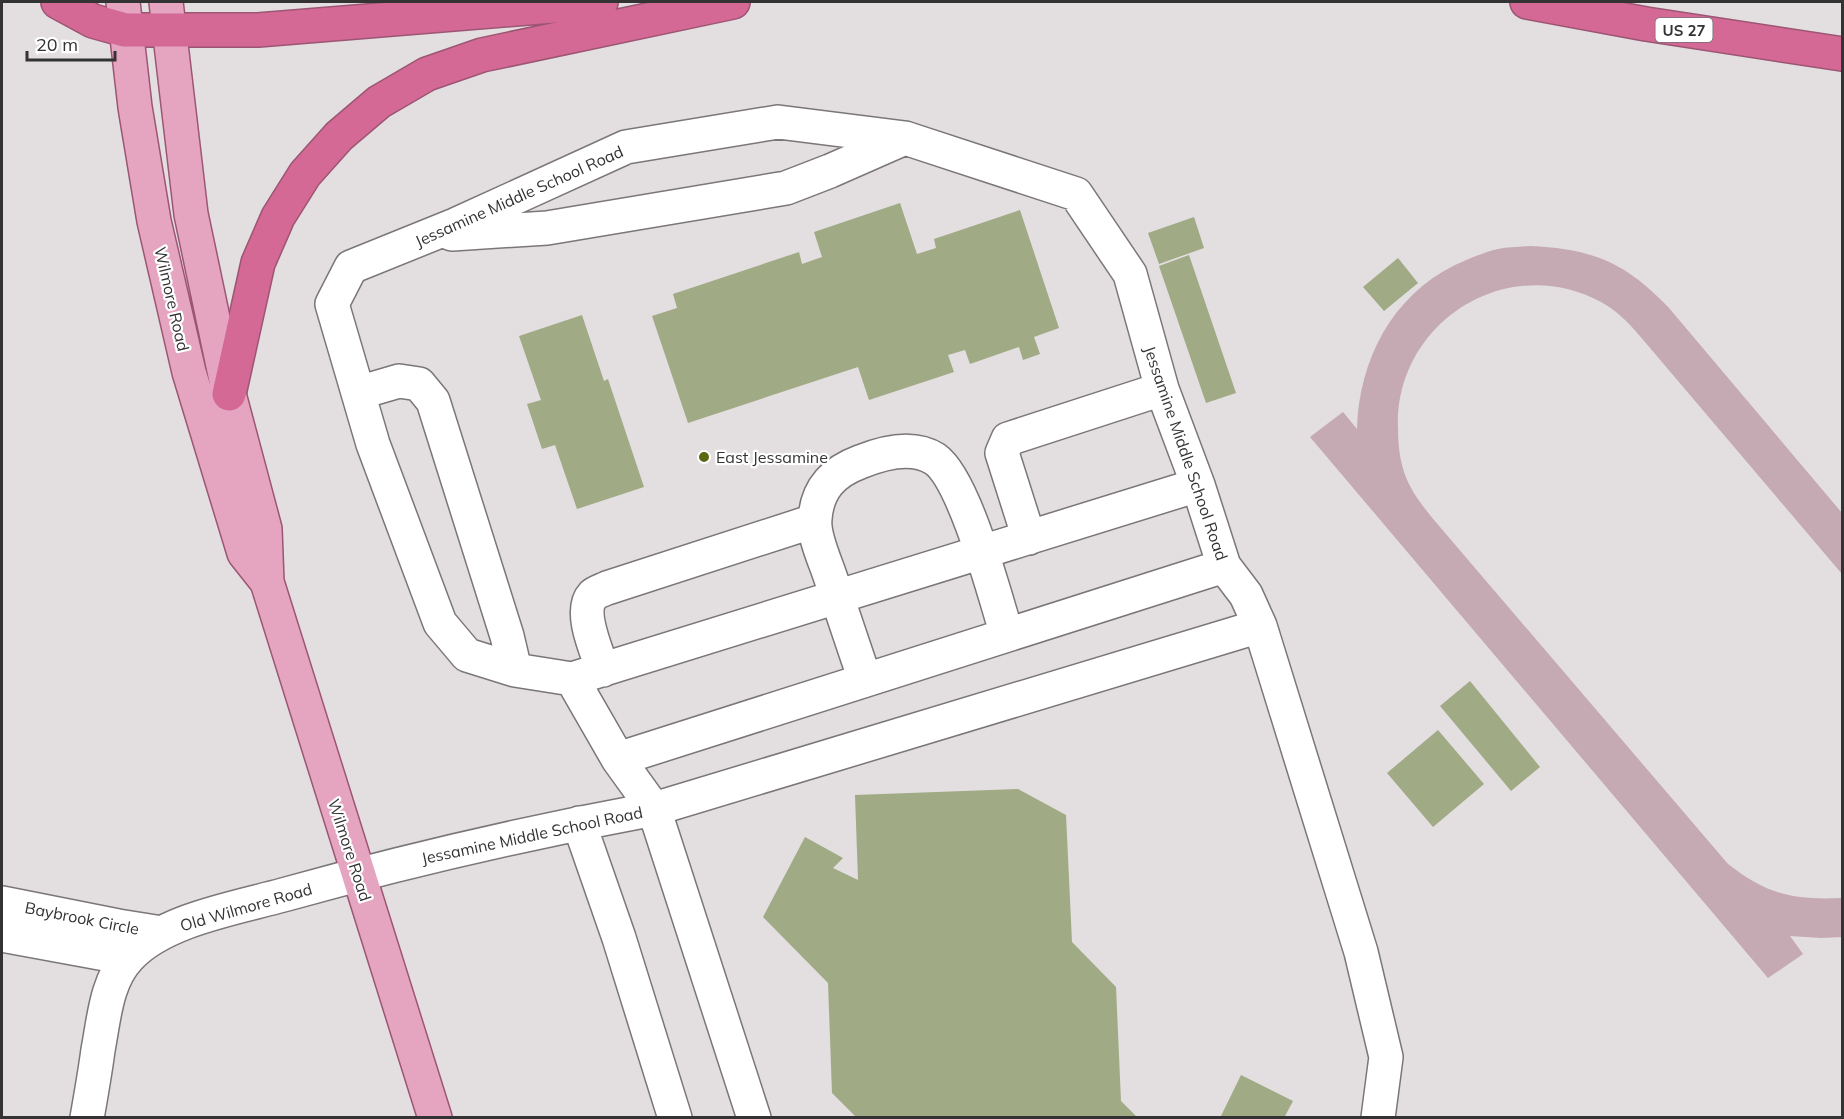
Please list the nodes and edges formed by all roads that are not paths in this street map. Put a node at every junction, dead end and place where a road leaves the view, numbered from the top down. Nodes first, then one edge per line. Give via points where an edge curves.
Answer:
1 (58, 2) edge
2 (602, 2) edge
3 (733, 2) edge
4 (1527, 2) edge
5 (168, 15) edge
6 (124, 16) edge
7 (1842, 54) edge
8 (905, 138) junction
9 (429, 236) junction
10 (1162, 389) junction
11 (358, 393) junction
12 (229, 394) junction
13 (1198, 484) junction
14 (814, 521) junction
15 (1029, 538) junction
16 (981, 553) junction
17 (1224, 566) junction
18 (267, 582) junction
19 (837, 597) junction
20 (1260, 626) junction
21 (1007, 635) junction
22 (515, 670) junction
23 (588, 674) junction
24 (865, 680) junction
25 (618, 759) junction
26 (654, 809) junction
27 (579, 823) junction
28 (358, 874) junction
29 (2, 903) edge
30 (162, 933) junction
31 (2, 935) edge
32 (127, 958) junction
33 (87, 1118) edge
34 (435, 1118) edge
35 (675, 1118) edge
36 (754, 1118) edge
37 (1377, 1118) edge

1 - 6 highway via 93,21
2 - 5 highway via 258,30
3 - 12 highway via 482,55 427,74 379,102 339,136 305,174 278,217 258,263
4 - 7 highway, US 27
5 - 6 highway
5 - 12 main road, Wilmore Road via 190,214
6 - 18 main road, Wilmore Road via 154,221 189,372 244,553
8 - 9 street via 786,188 547,228
8 - 9 street, Jessamine Middle School Road via 778,122 626,147
8 - 10 street, Jessamine Middle School Road via 1076,194 1130,273
9 - 11 street, Jessamine Middle School Road via 351,267 332,304
10 - 13 street, Jessamine Middle School Road
10 - 15 street via 1008,439 1002,453
11 - 22 street, Jessamine Middle School Road via 440,623 467,655
11 - 22 street via 399,381 419,384 433,401
12 - 18 main road, Wilmore Road via 265,529
13 - 15 street
13 - 17 street, Jessamine Middle School Road
14 - 16 street via 830,479 844,468 881,455 920,453 947,471
14 - 19 street
14 - 23 street via 593,595 587,608
15 - 16 street
16 - 19 street
16 - 21 street
17 - 20 street, Jessamine Middle School Road via 1246,595
17 - 21 street
18 - 28 main road, Wilmore Road
19 - 23 street
19 - 24 street
20 - 26 street
20 - 37 street, Jessamine Middle School Road via 1361,952 1386,1057
21 - 24 street
22 - 23 street, Jessamine Middle School Road
23 - 25 street, Jessamine Middle School Road
24 - 25 street
25 - 26 street, Jessamine Middle School Road
26 - 27 street, Jessamine Middle School Road
26 - 36 street
27 - 28 street, Jessamine Middle School Road
27 - 35 street
28 - 30 street, Old Wilmore Road via 192,920
28 - 34 main road, Wilmore Road
29 - 30 street, Baybrook Circle
30 - 32 street, Old Wilmore Road via 145,941
31 - 32 street, Baybrook Circle
32 - 33 street, Old Wilmore Road via 106,1003

